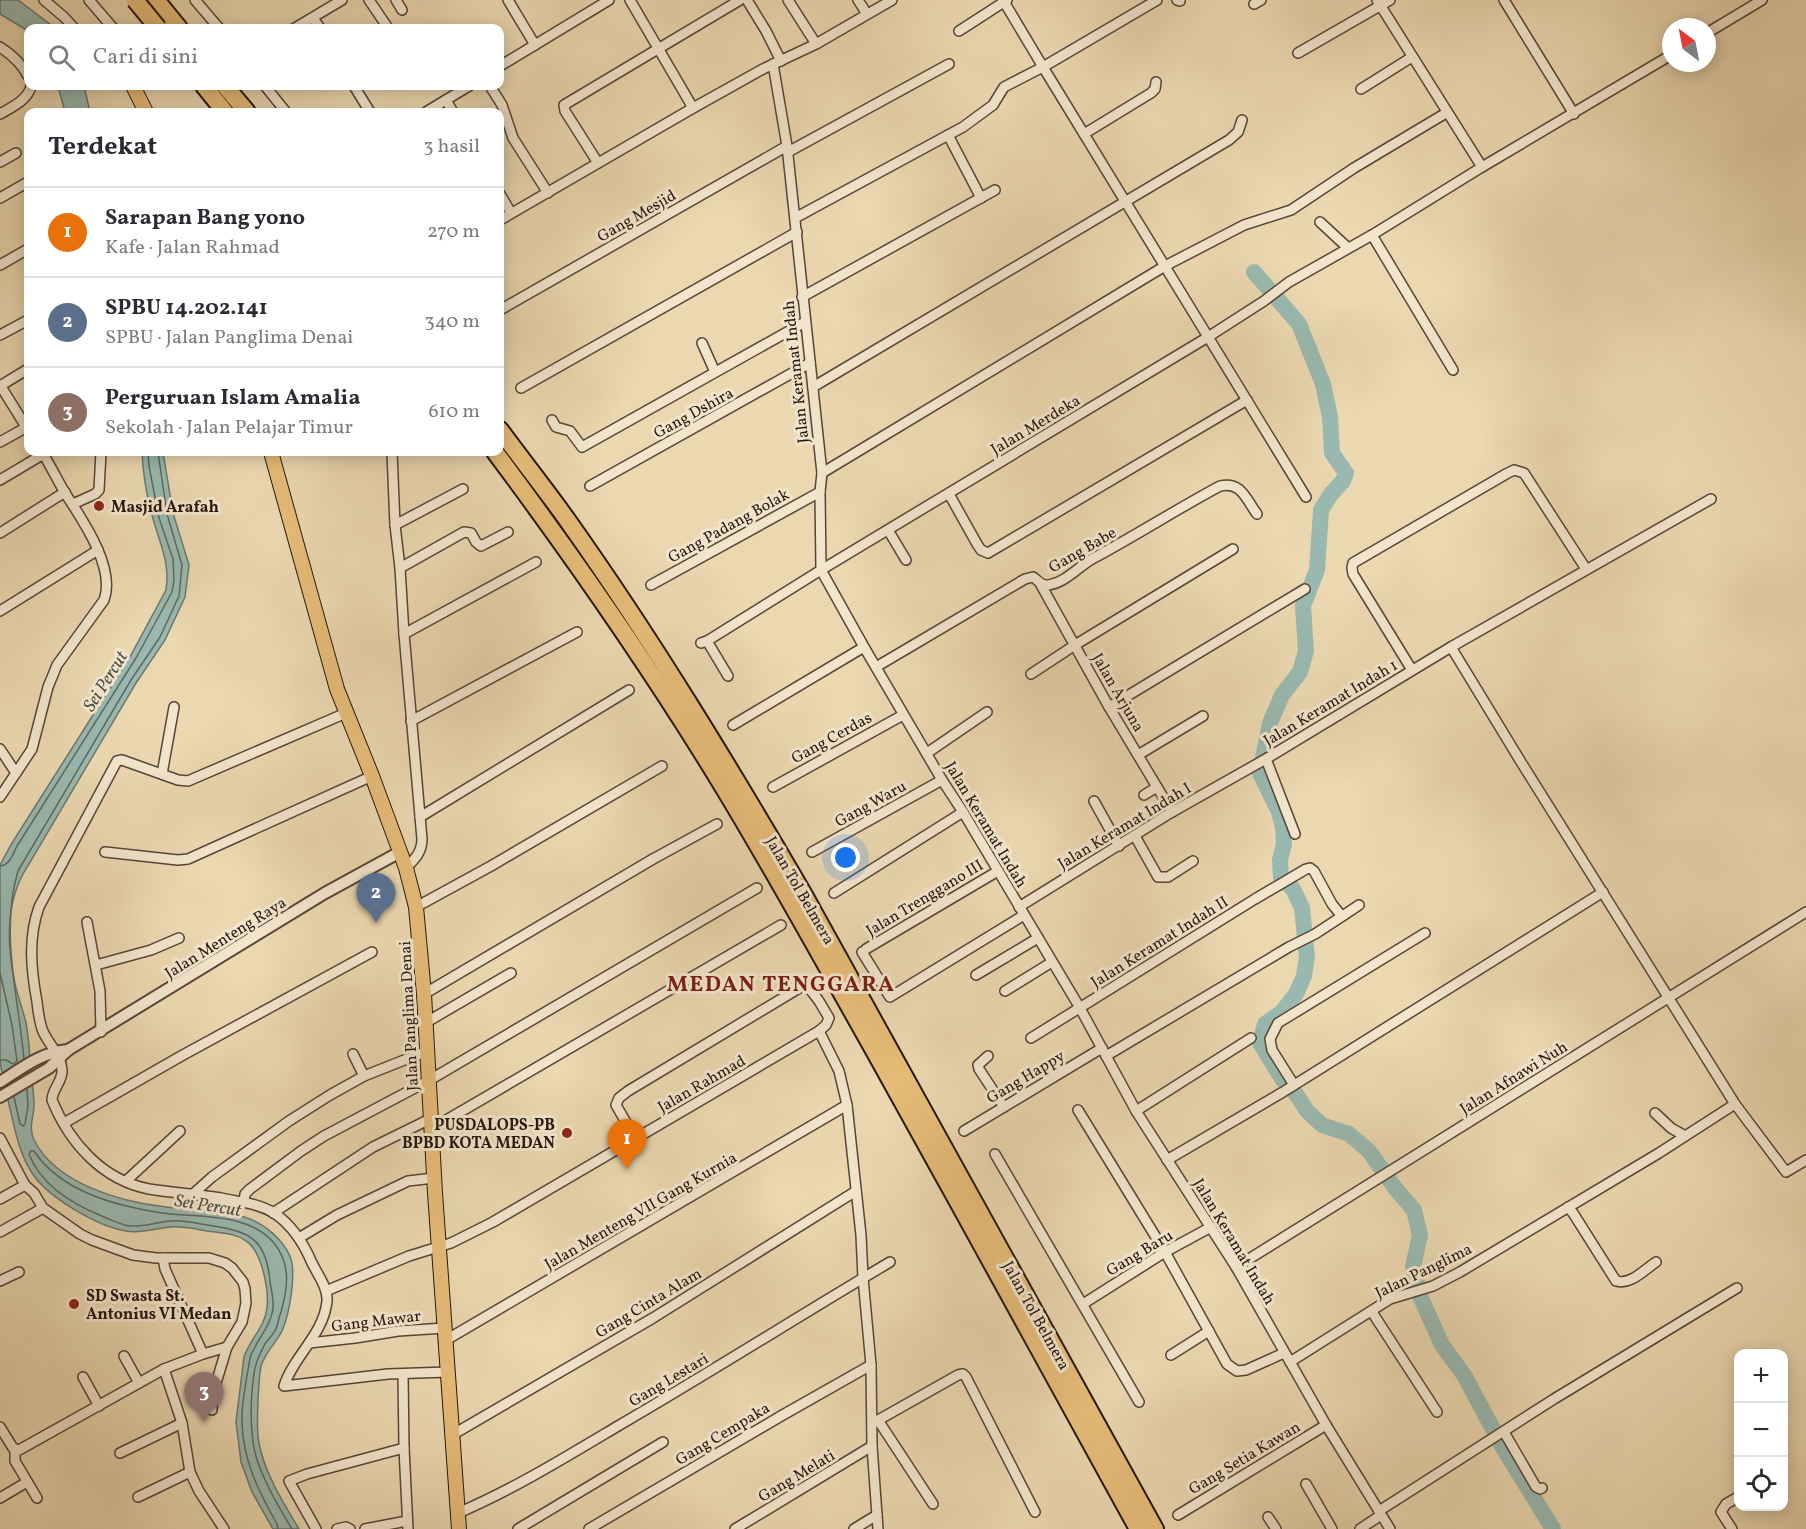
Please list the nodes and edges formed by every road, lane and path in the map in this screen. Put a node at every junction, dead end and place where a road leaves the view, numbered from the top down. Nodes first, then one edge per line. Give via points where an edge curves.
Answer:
1 (44, 0) edge
2 (89, 0) edge
3 (135, 0) edge
4 (155, 0) edge
5 (195, 0) edge
6 (322, 0) edge
7 (342, 0) edge
8 (369, 0) edge
9 (396, 0) edge
10 (508, 0) edge
11 (609, 0) edge
12 (630, 0) edge
13 (740, 0) edge
14 (747, 0) edge
15 (788, 0) edge
16 (858, 0) edge
17 (892, 0) edge
18 (1157, 0) edge
19 (1390, 0) edge
20 (1504, 0) edge
21 (1762, 0) edge
22 (1005, 1) edge
23 (595, 3) edge
24 (1378, 3) edge
25 (327, 9) junction
26 (402, 10) dead end
27 (867, 14) junction
28 (313, 18) junction
29 (70, 24) edge
30 (110, 24) edge
31 (146, 24) edge
32 (167, 24) edge
33 (169, 24) edge
34 (216, 24) edge
35 (302, 24) edge
36 (317, 24) edge
37 (385, 24) edge
38 (1716, 28) edge
39 (959, 31) dead end
40 (816, 44) junction
41 (535, 45) junction
42 (0, 47) edge
43 (658, 48) junction
44 (1298, 53) dead end
45 (1412, 57) junction
46 (1662, 60) edge
47 (777, 63) junction
48 (504, 64) edge
49 (949, 64) dead end
50 (1043, 67) junction
51 (24, 69) edge
52 (1156, 82) dead end
53 (1361, 89) dead end
54 (30, 90) edge
55 (135, 90) edge
56 (207, 90) edge
57 (228, 90) edge
58 (268, 90) edge
59 (356, 90) edge
60 (462, 90) edge
61 (493, 90) edge
62 (446, 100) junction
63 (144, 108) edge
64 (222, 108) edge
65 (244, 108) edge
66 (283, 108) edge
67 (368, 108) edge
68 (433, 108) edge
69 (451, 108) edge
70 (503, 108) edge
71 (693, 108) junction
72 (504, 111) edge
73 (1446, 113) junction
74 (0, 114) edge
75 (1574, 114) junction
76 (1242, 120) dead end
77 (1084, 134) junction
78 (948, 135) junction
79 (787, 149) junction
80 (16, 153) dead end
81 (0, 162) edge
82 (598, 163) junction
83 (1482, 167) junction
84 (24, 184) edge
85 (995, 190) dead end
86 (548, 193) junction
87 (0, 198) edge
88 (981, 198) junction
89 (504, 201) edge
90 (1126, 202) junction
91 (511, 213) junction
92 (504, 217) edge
93 (795, 218) junction
94 (1320, 222) dead end
95 (796, 232) junction
96 (1372, 235) junction
97 (1348, 248) junction
98 (24, 251) edge
99 (0, 265) edge
100 (1165, 266) junction
101 (802, 297) junction
102 (504, 308) edge
103 (24, 322) edge
104 (806, 322) junction
105 (0, 335) edge
106 (1208, 337) junction
107 (702, 343) dead end
108 (810, 363) junction
109 (1453, 370) dead end
110 (24, 371) edge
111 (715, 372) junction
112 (0, 386) edge
113 (813, 387) junction
114 (520, 388) dead end
115 (1247, 400) junction
116 (552, 420) dead end
117 (24, 423) edge
118 (24, 431) edge
119 (504, 435) edge
120 (0, 442) edge
121 (39, 456) edge
122 (47, 456) edge
123 (100, 456) edge
124 (273, 456) edge
125 (392, 456) edge
126 (498, 456) edge
127 (822, 473) junction
128 (0, 480) edge
129 (590, 486) dead end
130 (463, 489) dead end
131 (65, 492) junction
132 (820, 492) junction
133 (949, 494) junction
134 (1306, 497) dead end
135 (1711, 499) dead end
136 (73, 504) junction
137 (1257, 514) dead end
138 (395, 525) junction
139 (888, 530) junction
140 (0, 532) edge
141 (507, 532) dead end
142 (1233, 549) dead end
143 (98, 550) junction
144 (906, 560) dead end
145 (536, 562) dead end
146 (400, 568) junction
147 (1586, 569) junction
148 (821, 570) junction
149 (651, 585) dead end
150 (1041, 585) junction
151 (1305, 589) dead end
152 (0, 611) edge
153 (577, 632) dead end
154 (404, 634) junction
155 (1075, 645) junction
156 (864, 647) junction
157 (1451, 647) junction
158 (876, 667) junction
159 (1412, 670) junction
160 (1031, 674) dead end
161 (728, 676) dead end
162 (629, 690) dead end
163 (174, 707) dead end
164 (1109, 707) junction
165 (987, 712) dead end
166 (346, 713) junction
167 (903, 715) junction
168 (1203, 716) dead end
169 (411, 721) junction
170 (734, 724) dead end
171 (0, 749) edge
172 (927, 753) junction
173 (1138, 755) junction
174 (1265, 759) junction
175 (662, 766) dead end
176 (1245, 771) joint
177 (16, 773) junction
178 (162, 774) junction
179 (372, 776) junction
180 (942, 780) junction
181 (773, 787) dead end
182 (1157, 787) junction
183 (1144, 795) dead end
184 (0, 796) edge
185 (1094, 801) dead end
186 (963, 812) junction
187 (1172, 812) junction
188 (420, 817) junction
189 (717, 824) dead end
190 (1294, 834) dead end
191 (1135, 836) junction
192 (1119, 846) junction
193 (105, 852) dead end
194 (400, 852) junction
195 (812, 852) dead end
196 (1193, 861) dead end
197 (406, 868) junction
198 (998, 871) junction
199 (757, 888) dead end
200 (1602, 892) junction
201 (834, 893) dead end
202 (1359, 904) dead end
203 (416, 907) junction
204 (1022, 911) junction
205 (1806, 912) edge
206 (1344, 915) junction
207 (87, 922) dead end
208 (781, 925) dead end
209 (1425, 933) dead end
210 (179, 938) dead end
211 (1038, 938) junction
212 (864, 951) joint
213 (372, 952) dead end
214 (1052, 962) junction
215 (96, 965) junction
216 (511, 973) dead end
217 (976, 975) dead end
218 (1005, 991) dead end
219 (424, 994) junction
220 (1669, 996) junction
221 (1080, 1008) junction
222 (425, 1023) junction
223 (819, 1031) junction
224 (101, 1032) junction
225 (1031, 1038) dead end
226 (1251, 1038) dead end
227 (427, 1051) junction
228 (1104, 1052) junction
229 (353, 1054) dead end
230 (57, 1055) junction
231 (988, 1056) dead end
232 (364, 1076) junction
233 (428, 1081) junction
234 (0, 1082) edge
235 (1293, 1086) junction
236 (0, 1097) edge
237 (1736, 1104) junction
238 (847, 1105) junction
239 (1004, 1107) junction
240 (1078, 1110) dead end
241 (1137, 1111) junction
242 (1655, 1113) dead end
243 (64, 1123) junction
244 (431, 1124) junction
245 (180, 1131) dead end
246 (964, 1131) dead end
247 (1685, 1136) junction
248 (635, 1138) junction
249 (1, 1145) edge
250 (995, 1154) dead end
251 (1167, 1160) junction
252 (1806, 1160) edge
253 (434, 1178) junction
254 (126, 1181) junction
255 (25, 1185) junction
256 (856, 1191) junction
257 (193, 1194) junction
258 (0, 1199) edge
259 (244, 1202) junction
260 (1568, 1207) junction
261 (44, 1208) junction
262 (273, 1213) junction
263 (1211, 1227) junction
264 (0, 1232) edge
265 (299, 1238) junction
266 (439, 1247) junction
267 (1166, 1252) junction
268 (163, 1258) junction
269 (890, 1262) dead end
270 (1656, 1262) dead end
271 (1236, 1267) junction
272 (19, 1272) dead end
273 (863, 1278) junction
274 (0, 1281) edge
275 (1737, 1288) dead end
276 (326, 1291) junction
277 (1083, 1304) junction
278 (1372, 1312) junction
279 (1209, 1331) junction
280 (446, 1334) junction
281 (309, 1343) junction
282 (227, 1347) junction
283 (1284, 1353) junction
284 (203, 1354) junction
285 (1171, 1355) dead end
286 (124, 1356) dead end
287 (1290, 1362) junction
288 (871, 1365) junction
289 (164, 1369) junction
290 (448, 1372) junction
291 (403, 1374) junction
292 (83, 1377) dead end
293 (139, 1383) junction
294 (1139, 1402) dead end
295 (99, 1406) junction
296 (212, 1410) dead end
297 (1437, 1412) dead end
298 (875, 1421) junction
299 (182, 1423) junction
300 (1326, 1425) junction
301 (0, 1427) edge
302 (1503, 1432) junction
303 (452, 1435) junction
304 (4, 1442) edge
305 (663, 1442) dead end
306 (872, 1446) junction
307 (20, 1449) junction
308 (404, 1449) junction
309 (120, 1453) dead end
310 (190, 1472) junction
311 (27, 1482) junction
312 (1306, 1484) dead end
313 (1542, 1488) dead end
314 (138, 1497) dead end
315 (0, 1498) edge
316 (37, 1498) dead end
317 (1734, 1499) edge
318 (933, 1504) dead end
319 (1035, 1512) dead end
320 (458, 1513) junction
321 (1380, 1513) junction
322 (877, 1515) junction
323 (1178, 1515) dead end
324 (1268, 1517) dead end
325 (408, 1525) edge
326 (224, 1529) edge
327 (316, 1529) edge
328 (337, 1529) edge
329 (350, 1529) edge
330 (365, 1529) edge
331 (459, 1529) edge
332 (518, 1529) edge
333 (589, 1529) edge
334 (735, 1529) edge
335 (854, 1529) edge
336 (878, 1529) edge
337 (1138, 1529) edge
338 (1155, 1529) edge
339 (1276, 1529) edge
340 (1332, 1529) edge
341 (1360, 1529) edge
342 (1390, 1529) edge
343 (1732, 1529) edge

1 - 29 street
2 - 30 street
3 - 32 highway, bridge
4 - 31 main road
4 - 33 highway
5 - 34 street
6 - 25 street
7 - 25 street
8 - 37 street
9 - 26 street
10 - 41 street
11 - 23 street
12 - 43 street
13 - 43 street
14 - 47 street, Jalan Keramat Indah via 766,32
15 - 40 street
16 - 27 street
17 - 27 street
18 - 50 street
19 - 24 street
20 - 75 street
21 - 38 street
22 - 39 street
22 - 50 street
23 - 41 street
24 - 44 street
24 - 45 street
25 - 28 street
27 - 40 street
28 - 35 street
28 - 36 street
40 - 47 street
41 - 48 street
42 - 51 street
43 - 71 street
43 - 82 street via 564,105
45 - 53 street
45 - 73 street
46 - 75 street, Jalan Merdeka
47 - 71 street
47 - 79 street, Jalan Keramat Indah
49 - 79 street, Gang Mesjid
50 - 77 street
50 - 78 street via 1004,87 993,105 979,117
52 - 77 street via 1151,93
54 - 74 street
55 - 63 main road
56 - 64 highway
57 - 65 highway
58 - 66 street
59 - 67 street
60 - 62 street
61 - 70 street
62 - 68 street
62 - 69 street
71 - 82 street
72 - 86 street via 513,138
73 - 83 street
73 - 100 street via 1284,213 1244,225
75 - 83 street, Jalan Merdeka
76 - 90 street via 1234,137
77 - 90 street
78 - 88 street
78 - 93 street
79 - 93 street, Jalan Keramat Indah
79 - 102 street, Gang Mesjid
80 - 81 street
82 - 86 street
83 - 96 street, Jalan Merdeka
84 - 87 street
85 - 88 street
86 - 91 street
88 - 101 street
89 - 91 street
90 - 100 street
90 - 113 street
91 - 92 street
93 - 95 street, Jalan Keramat Indah
94 - 97 street
95 - 101 street, Jalan Keramat Indah
95 - 114 street
96 - 97 street, Jalan Merdeka
96 - 109 street
97 - 106 street, Jalan Merdeka via 1288,282
98 - 99 street
100 - 106 street
100 - 127 street
101 - 104 street, Jalan Keramat Indah
103 - 105 street
104 - 108 street, Jalan Keramat Indah
104 - 111 street
106 - 115 street
106 - 133 street, Jalan Merdeka
107 - 111 street
108 - 113 street, Jalan Keramat Indah
108 - 129 street, Gang Dshira
110 - 112 street
111 - 116 street via 582,447 570,431 556,427
112 - 117 street
113 - 127 street, Jalan Keramat Indah
115 - 133 street via 988,553 977,544
115 - 134 street
118 - 120 street
119 - 338 highway, Jalan Tol Belmera via 568,520 752,805
121 - 128 street
122 - 131 street
123 - 136 street via 99,490
124 - 166 main road, Jalan Panglima Denai
125 - 138 street
126 - 337 highway, Jalan Tol Belmera via 619,624 754,838
127 - 132 street, Jalan Keramat Indah
130 - 138 street
131 - 136 street
131 - 140 street
132 - 148 street, Jalan Keramat Indah
132 - 149 street, Gang Padang Bolak
133 - 139 street, Jalan Merdeka
135 - 147 street, Jalan Keramat Indah 1
136 - 143 street
137 - 150 street, Gang Babe via 1239,489 1225,485 1067,576
138 - 146 street
139 - 144 street
139 - 148 street, Jalan Merdeka
141 - 146 street via 481,546 471,533 464,532
142 - 155 street
143 - 152 street
143 - 177 street via 106,582 104,600 57,665 32,749
145 - 154 street
146 - 154 street
147 - 157 street, Jalan Keramat Indah 1
147 - 159 street via 1524,473 1514,470 1353,562 1353,574
148 - 156 street, Jalan Keramat Indah
148 - 161 street, Jalan Merdeka via 704,642
150 - 155 street, Jalan Arjuna
150 - 158 street, Gang Babe via 1033,577 1025,579
151 - 164 street
153 - 169 street
154 - 169 street
155 - 160 street
155 - 164 street, Jalan Arjuna
156 - 158 street, Jalan Keramat Indah
156 - 170 street
157 - 159 street, Jalan Keramat Indah 1
157 - 200 street
158 - 167 street, Jalan Keramat Indah
159 - 174 street, Jalan Keramat Indah 1
162 - 188 street
163 - 178 street
164 - 173 street, Jalan Arjuna
165 - 172 street
166 - 178 street via 188,781
166 - 179 main road, Jalan Panglima Denai
167 - 172 street, Jalan Keramat Indah
167 - 181 street, Gang Cerdas
168 - 173 street
169 - 188 street
171 - 177 street
172 - 180 street, Jalan Keramat Indah
173 - 182 street, Jalan Arjuna
174 - 176 street, Jalan Keramat Indah 1
174 - 190 street
175 - 203 street
176 - 187 street, Jalan Keramat Indah I
177 - 184 street
178 - 230 street via 117,761 39,907 32,930 32,970 42,1028
179 - 193 street via 188,859
179 - 194 main road, Jalan Panglima Denai
180 - 186 street, Jalan Keramat Indah
180 - 195 street, Gang Waru
182 - 183 street
182 - 187 street, Jalan Arjuna
185 - 192 street
186 - 198 street, Jalan Keramat Indah
186 - 201 street
187 - 191 street, Jalan Keramat Indah I
188 - 197 street via 422,846
189 - 219 street
191 - 192 street, Jalan Keramat Indah I
191 - 196 street via 1158,877 1168,877
192 - 204 street, Jalan Keramat Indah I
194 - 197 main road, Jalan Panglima Denai
194 - 224 street, Jalan Menteng Raya via 325,893
197 - 203 main road, Jalan Panglima Denai
198 - 204 street, Jalan Keramat Indah
198 - 212 street, Jalan Trenggano III
199 - 233 street
200 - 220 street
200 - 235 street
202 - 206 street, Gang Happy
203 - 219 main road, Jalan Panglima Denai
204 - 211 street, Jalan Keramat Indah
204 - 212 street, Jalan Keramat Indah I via 890,997
205 - 220 street, Jalan Afnawi Nuh
206 - 221 street, Jalan Keramat Indah II via 1338,912 1311,868 1306,869
206 - 228 street, Gang Happy
207 - 215 street
208 - 244 street
209 - 235 street via 1278,1023 1270,1039 1272,1050
210 - 215 street
211 - 214 street, Jalan Keramat Indah
211 - 217 street
213 - 243 street
214 - 218 street
214 - 221 street, Jalan Keramat Indah
215 - 224 street
216 - 222 street
219 - 222 main road, Jalan Panglima Denai
220 - 237 street
220 - 271 street, Jalan Afnawi Nuh
221 - 225 street, Jalan Keramat Indah II
221 - 228 street, Jalan Keramat Indah
222 - 227 main road, Jalan Panglima Denai
223 - 238 street via 839,1071
223 - 248 street, Jalan Rahmad
223 - 248 street via 829,1018 806,984 619,1098 616,1105
224 - 230 street, Jalan Menteng Raya
226 - 241 street
227 - 232 street
227 - 233 main road, Jalan Panglima Denai
228 - 239 street, Gang Happy
228 - 241 street, Jalan Keramat Indah
229 - 232 street
230 - 234 street via 42,1056
230 - 236 street, Jalan Menteng Raya via 49,1068
230 - 243 street via 62,1075 52,1100
231 - 239 street via 978,1065 979,1069
232 - 257 street via 289,1121
233 - 244 main road, Jalan Panglima Denai
233 - 259 street via 301,1151 250,1189
235 - 251 street
237 - 247 street, Jalan Panglima
237 - 252 street via 1786,1172
238 - 256 street
238 - 280 street, Jalan Menteng VII Gang Kurnia
239 - 246 street, Gang Happy
240 - 267 street
241 - 251 street, Jalan Keramat Indah
242 - 247 street
243 - 254 street via 76,1142 104,1170
244 - 253 main road, Jalan Panglima Denai
244 - 262 street via 373,1147
245 - 254 street
247 - 260 street, Jalan Panglima
248 - 266 street, Jalan Rahmad via 493,1222
249 - 255 street
250 - 277 street
251 - 263 street, Jalan Keramat Indah
253 - 265 street via 408,1181
253 - 266 main road, Jalan Panglima Denai
254 - 257 street via 147,1189
255 - 258 street
255 - 261 street
256 - 273 street
256 - 303 street, Gang Cinta Alam via 653,1318
257 - 259 street
259 - 262 street
260 - 270 street via 1616,1281 1623,1283
260 - 278 street, Jalan Panglima via 1460,1272 1390,1299
261 - 264 street
261 - 268 street via 92,1240 133,1255
262 - 265 street
263 - 267 street, Gang Baru
263 - 271 street, Jalan Keramat Indah
265 - 276 street
266 - 276 street, Jalan Rahmad
266 - 280 main road, Jalan Panglima Denai
267 - 277 street, Gang Baru
267 - 279 street
268 - 282 street via 209,1258 225,1263 238,1275 246,1303
268 - 284 street
269 - 273 street, Gang Lestari
271 - 283 street, Jalan Keramat Indah
272 - 274 street
273 - 288 street
273 - 320 street, Gang Lestari via 545,1469
275 - 302 street
276 - 281 street via 325,1310
277 - 294 street
278 - 287 street, Jalan Panglima
278 - 297 street
279 - 283 street via 1227,1364 1237,1371
279 - 285 street
280 - 281 street, Gang Mawar via 398,1331
280 - 290 main road, Jalan Panglima Denai
281 - 291 street via 284,1386
282 - 284 street
282 - 296 street
283 - 287 street, Jalan Keramat Indah
284 - 289 street
286 - 293 street
287 - 300 street, Jalan Keramat Indah
288 - 298 street
288 - 333 street, Gang Cempaka
289 - 293 street
289 - 299 street
290 - 291 street
290 - 303 main road, Jalan Panglima Denai
291 - 308 street
292 - 295 street
293 - 295 street
295 - 307 street
298 - 306 street
298 - 318 street
298 - 319 street via 963,1374
299 - 309 street
299 - 310 street
300 - 321 street, Jalan Keramat Indah
300 - 323 street, Gang Setia Kawan
301 - 304 street
302 - 313 street via 1536,1487
302 - 321 street
303 - 320 main road, Jalan Panglima Denai
304 - 307 street
305 - 332 street
306 - 322 street
306 - 334 street, Gang Melati
307 - 311 street via 15,1461
308 - 325 street
308 - 327 street via 289,1481
310 - 314 street
310 - 326 street
311 - 315 street
311 - 316 street
312 - 340 street
317 - 343 street via 1721,1512
320 - 331 main road, Jalan Panglima Denai
321 - 341 street
321 - 342 street, Jalan Keramat Indah
322 - 335 street
322 - 336 street
324 - 339 street
325 - 330 street
328 - 329 street

